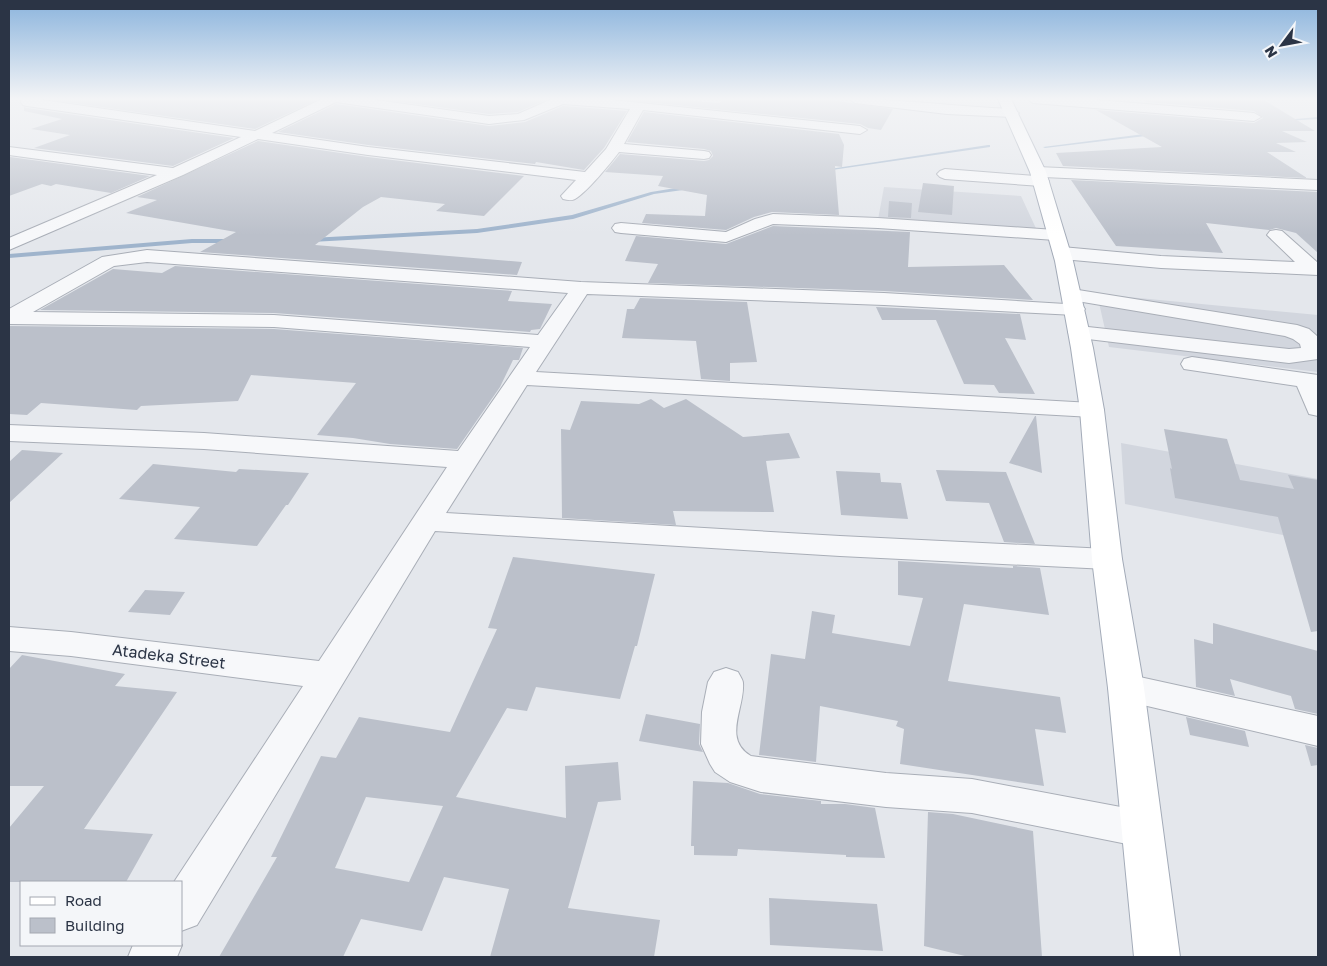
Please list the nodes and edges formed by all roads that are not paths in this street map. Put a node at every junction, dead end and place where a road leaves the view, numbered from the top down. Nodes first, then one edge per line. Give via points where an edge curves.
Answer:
1 (237, 144) edge
2 (320, 144) edge
3 (1030, 144) edge
4 (614, 146) joint
5 (9, 151) edge
6 (704, 155) dead end
7 (174, 173) junction
8 (945, 174) dead end
9 (1040, 176) junction
10 (589, 177) junction
11 (1318, 185) edge
12 (569, 196) dead end
13 (621, 228) dead end
14 (1276, 235) dead end
15 (1058, 244) junction
16 (9, 245) edge
17 (1316, 269) edge
18 (581, 288) junction
19 (1140, 306) junction
20 (9, 318) edge
21 (1077, 321) junction
22 (1151, 341) junction
23 (545, 342) junction
24 (521, 378) junction
25 (1313, 381) edge
26 (1318, 409) edge
27 (1092, 410) junction
28 (9, 433) edge
29 (464, 460) junction
30 (426, 521) junction
31 (1107, 559) junction
32 (9, 639) edge
33 (330, 676) junction
34 (726, 682) dead end
35 (1126, 688) junction
36 (1318, 731) edge
37 (1142, 829) junction
38 (182, 908) edge
39 (158, 946) edge
40 (151, 957) edge
41 (1157, 957) edge

1 - 7 street
2 - 10 street
3 - 9 main road
4 - 6 street
4 - 10 street
5 - 7 street
7 - 16 street
8 - 9 street
9 - 11 street
9 - 15 main road
10 - 12 street
13 - 15 street via 726,237 773,219 878,223
14 - 17 street
15 - 17 street via 1160,262
15 - 21 main road
18 - 20 street via 147,256 109,261
18 - 21 street via 884,299
18 - 23 street
19 - 21 street
19 - 22 street
19 - 22 street via 1289,330 1311,342 1313,354 1288,356
20 - 23 street via 274,321
21 - 22 street
21 - 25 street
21 - 27 main road
23 - 24 street
24 - 27 street
24 - 29 street
25 - 26 street
27 - 31 main road
28 - 29 street via 204,441
29 - 30 street
30 - 31 street
30 - 33 street
31 - 35 main road
32 - 33 street, Atadeka Street
33 - 38 street
34 - 37 street via 718,733 720,745 728,761 741,769 761,775 886,790 972,796
35 - 36 street
35 - 37 main road
37 - 41 main road
39 - 40 street

